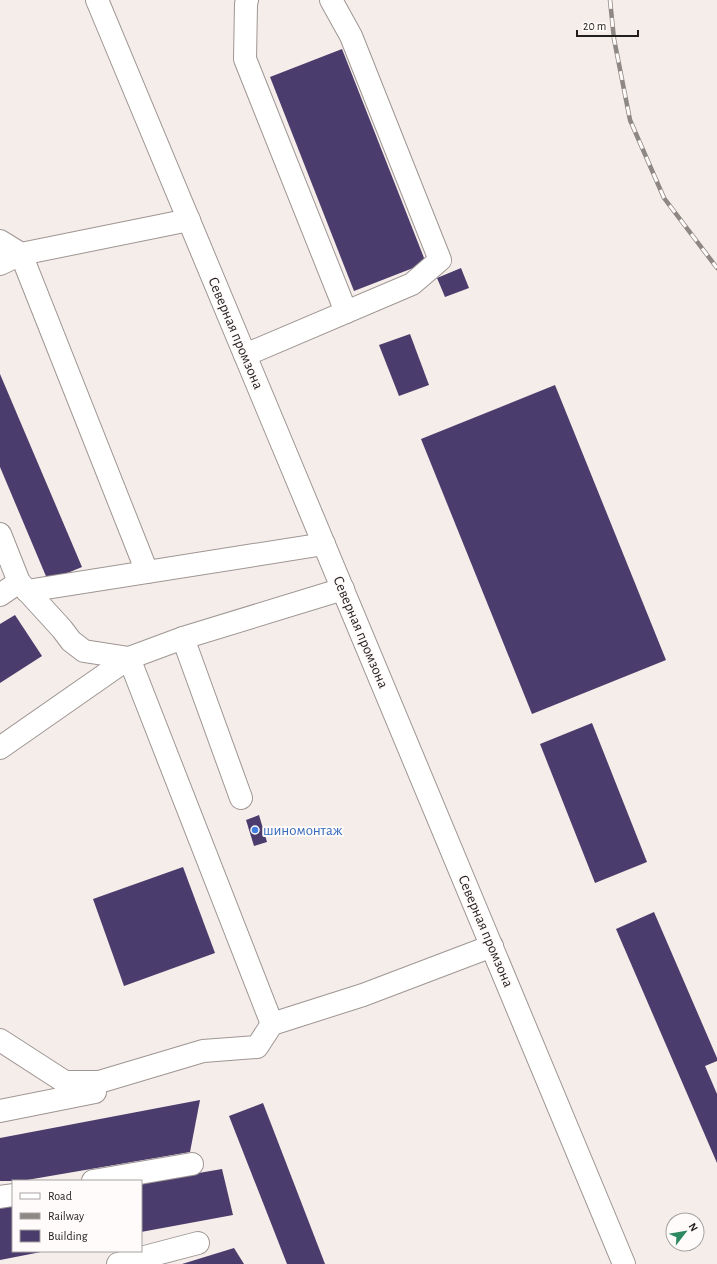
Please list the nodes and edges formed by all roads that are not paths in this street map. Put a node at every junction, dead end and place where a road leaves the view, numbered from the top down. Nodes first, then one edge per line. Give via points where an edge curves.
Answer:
1 (97, 0) edge
2 (247, 0) edge
3 (331, 0) edge
4 (189, 220) junction
5 (0, 241) edge
6 (21, 254) junction
7 (0, 264) edge
8 (346, 312) junction
9 (245, 356) junction
10 (0, 534) edge
11 (324, 544) junction
12 (147, 572) junction
13 (23, 587) junction
14 (343, 589) junction
15 (0, 595) edge
16 (183, 638) junction
17 (129, 658) junction
18 (0, 748) edge
19 (241, 798) dead end
20 (492, 946) junction
21 (272, 1024) junction
22 (0, 1040) edge
23 (203, 1051) junction
24 (0, 1111) edge
25 (192, 1164) dead end
26 (99, 1180) edge
27 (12, 1195) edge
28 (0, 1197) edge
29 (198, 1243) dead end
30 (118, 1264) edge
31 (624, 1264) edge

1 - 4 main road, Северная промзона
2 - 8 main road via 245,59
3 - 8 main road via 351,36 440,260 412,284
4 - 6 main road
4 - 9 main road, Северная промзона
5 - 6 main road
6 - 7 main road
6 - 12 main road
8 - 9 main road
9 - 11 main road, Северная промзона
10 - 13 main road
11 - 12 main road
11 - 14 main road, Северная промзона
12 - 13 main road
13 - 15 main road
13 - 17 main road via 71,641 84,651
14 - 16 main road
14 - 20 main road, Северная промзона
16 - 17 main road
16 - 19 main road
17 - 18 main road
17 - 21 main road
20 - 21 main road via 363,995
20 - 31 main road, Северная промзона
21 - 23 main road via 257,1046
22 - 23 main road via 65,1082 99,1082
23 - 24 main road via 158,1079
25 - 26 main road
27 - 28 main road
29 - 30 main road

